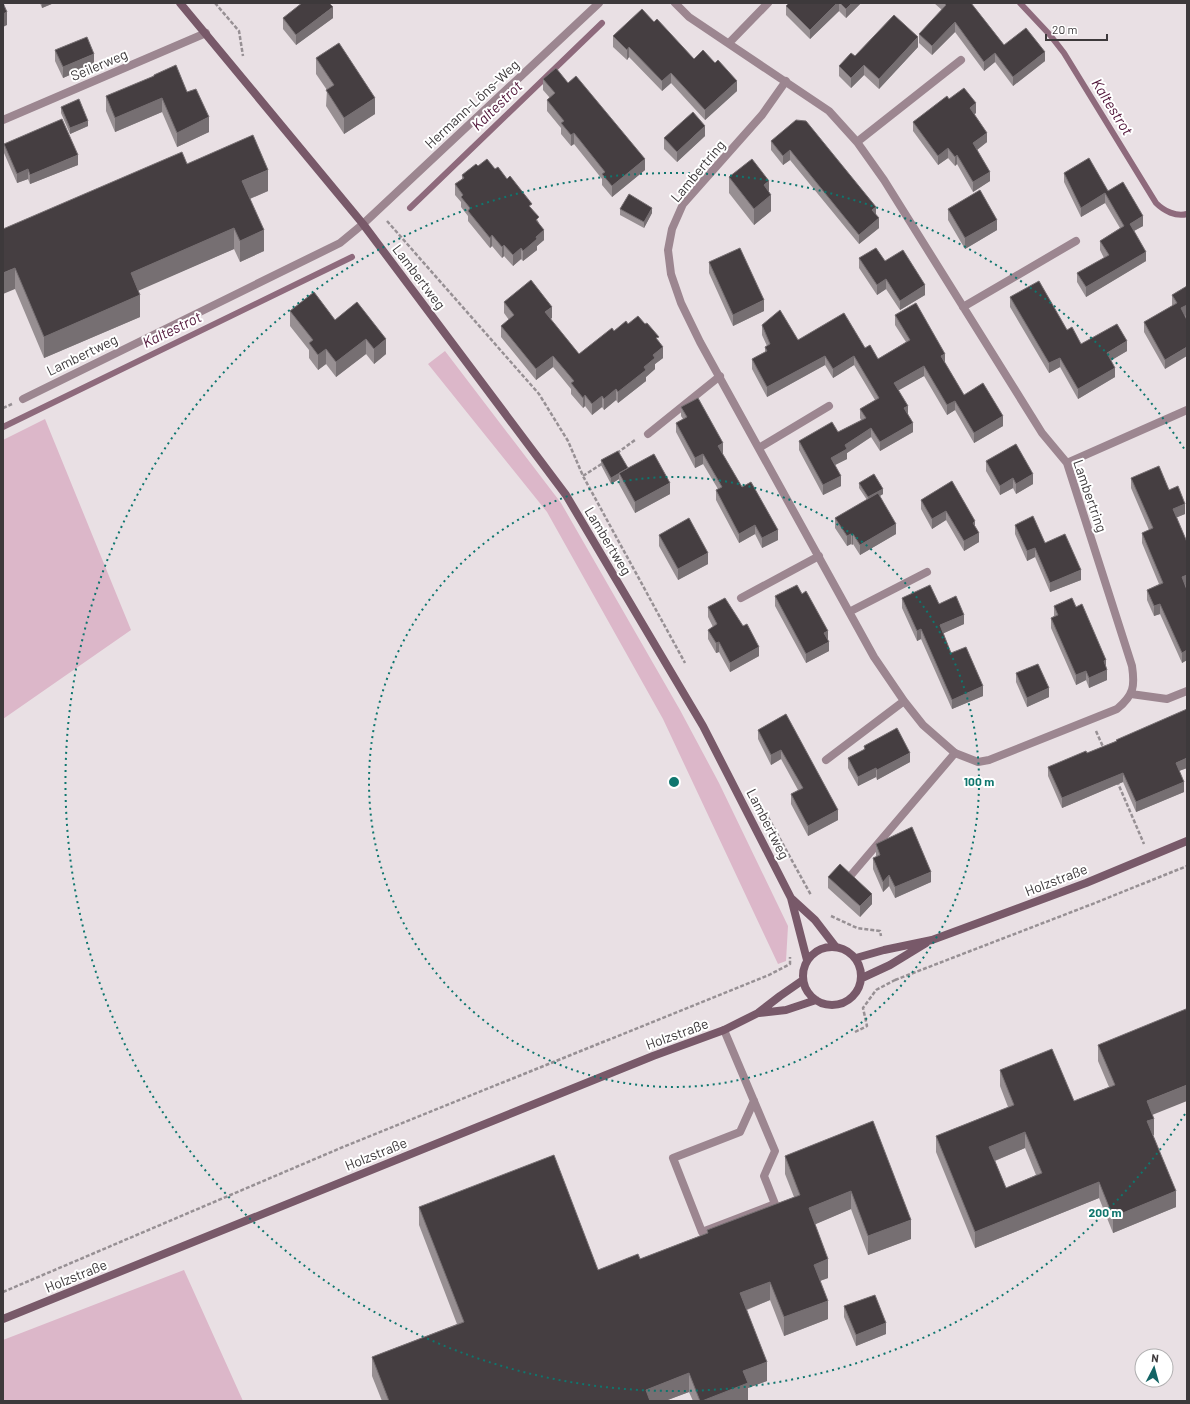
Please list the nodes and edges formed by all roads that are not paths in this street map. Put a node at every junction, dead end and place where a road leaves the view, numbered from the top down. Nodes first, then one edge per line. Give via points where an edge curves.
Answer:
1 (180, 3) edge
2 (599, 3) edge
3 (675, 3) edge
4 (768, 3) edge
5 (206, 34) junction
6 (729, 43) junction
7 (961, 60) dead end
8 (786, 81) junction
9 (3, 120) edge
10 (857, 142) junction
11 (363, 224) junction
12 (1076, 241) dead end
13 (963, 307) junction
14 (720, 376) junction
15 (24, 399) dead end
16 (829, 406) dead end
17 (1187, 410) edge
18 (648, 434) road end
19 (758, 448) junction
20 (1067, 463) junction
21 (819, 556) junction
22 (927, 572) dead end
23 (741, 598) dead end
24 (849, 612) junction
25 (1187, 691) edge
26 (1132, 694) junction
27 (904, 701) junction
28 (955, 753) junction
29 (826, 760) dead end
30 (1187, 841) edge
31 (852, 874) edge
32 (791, 898) junction
33 (932, 940) junction
34 (835, 946) junction
35 (856, 958) junction
36 (806, 960) junction
37 (862, 978) junction
38 (803, 980) junction
39 (816, 1000) junction
40 (758, 1013) junction
41 (724, 1030) junction
42 (754, 1101) junction
43 (3, 1319) edge

1 - 5 main road, Lambertweg
2 - 11 street, Hermann-Löns-Weg
3 - 6 street, Lambertring via 689,17
4 - 6 street
5 - 9 street, Seilerweg
5 - 11 main road, Lambertweg
6 - 8 street, Lambertring
7 - 10 street
8 - 10 street, Lambertring via 829,111
8 - 14 street, Lambertring via 762,115 684,204 672,229 668,250 670,274 700,342
10 - 13 street, Lambertring via 884,180
11 - 15 street, Lambertweg via 340,243
11 - 32 main road, Lambertweg via 566,495 703,726
12 - 13 street
13 - 20 street, Lambertring via 1042,433
14 - 18 street
14 - 19 street, Lambertring
16 - 19 street
17 - 20 street
19 - 21 street, Lambertring
20 - 26 street, Lambertring via 1132,666
21 - 23 street
21 - 24 street, Lambertring
22 - 24 street
24 - 27 street, Lambertring via 874,657
25 - 26 street via 1167,699
26 - 28 street, Lambertring via 1117,709 989,760 978,762
27 - 28 street, Lambertring via 923,725
27 - 29 street
28 - 31 street
30 - 33 main road, Holzstraße via 1086,883
32 - 34 main road, Lambertweg via 814,920
32 - 36 main road, Lambertweg
33 - 35 main road, Holzstraße
33 - 37 main road, Holzstraße
34 - 35 main road via 849,951
34 - 36 main road via 821,948
35 - 37 main road via 861,966
36 - 38 main road
37 - 39 main road via 853,997 844,1003 832,1005
38 - 39 main road via 807,990
38 - 40 main road, Holzstraße
39 - 40 main road, Holzstraße via 786,1010
40 - 41 main road, Holzstraße
41 - 42 street
41 - 43 main road, Holzstraße via 646,1059
42 - 42 street via 740,1132 673,1158 702,1232 775,1204 764,1176 775,1151

